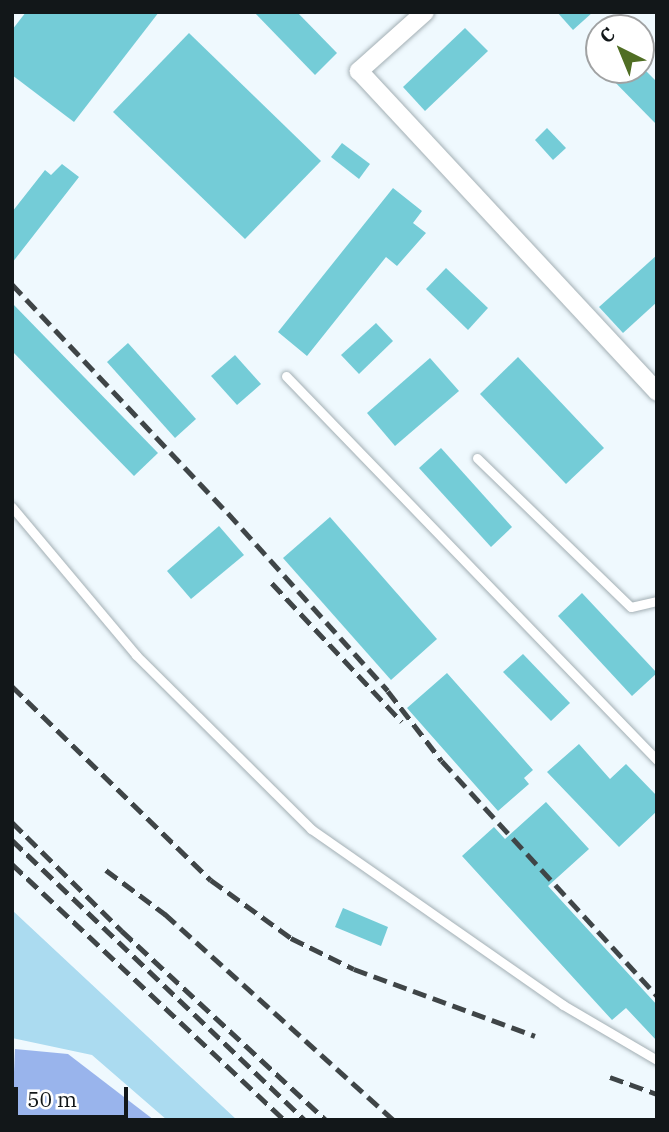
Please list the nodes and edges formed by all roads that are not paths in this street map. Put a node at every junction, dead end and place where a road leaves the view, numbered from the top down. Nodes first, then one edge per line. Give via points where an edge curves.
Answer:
1 (425, 12) edge
2 (286, 376) dead end
3 (657, 392) edge
4 (477, 458) dead end
5 (12, 507) edge
6 (657, 601) edge
7 (657, 760) edge
8 (657, 1060) edge

1 - 3 street via 359,71
2 - 7 lane
4 - 6 lane via 631,607
5 - 8 lane via 144,664 311,829 563,1005

